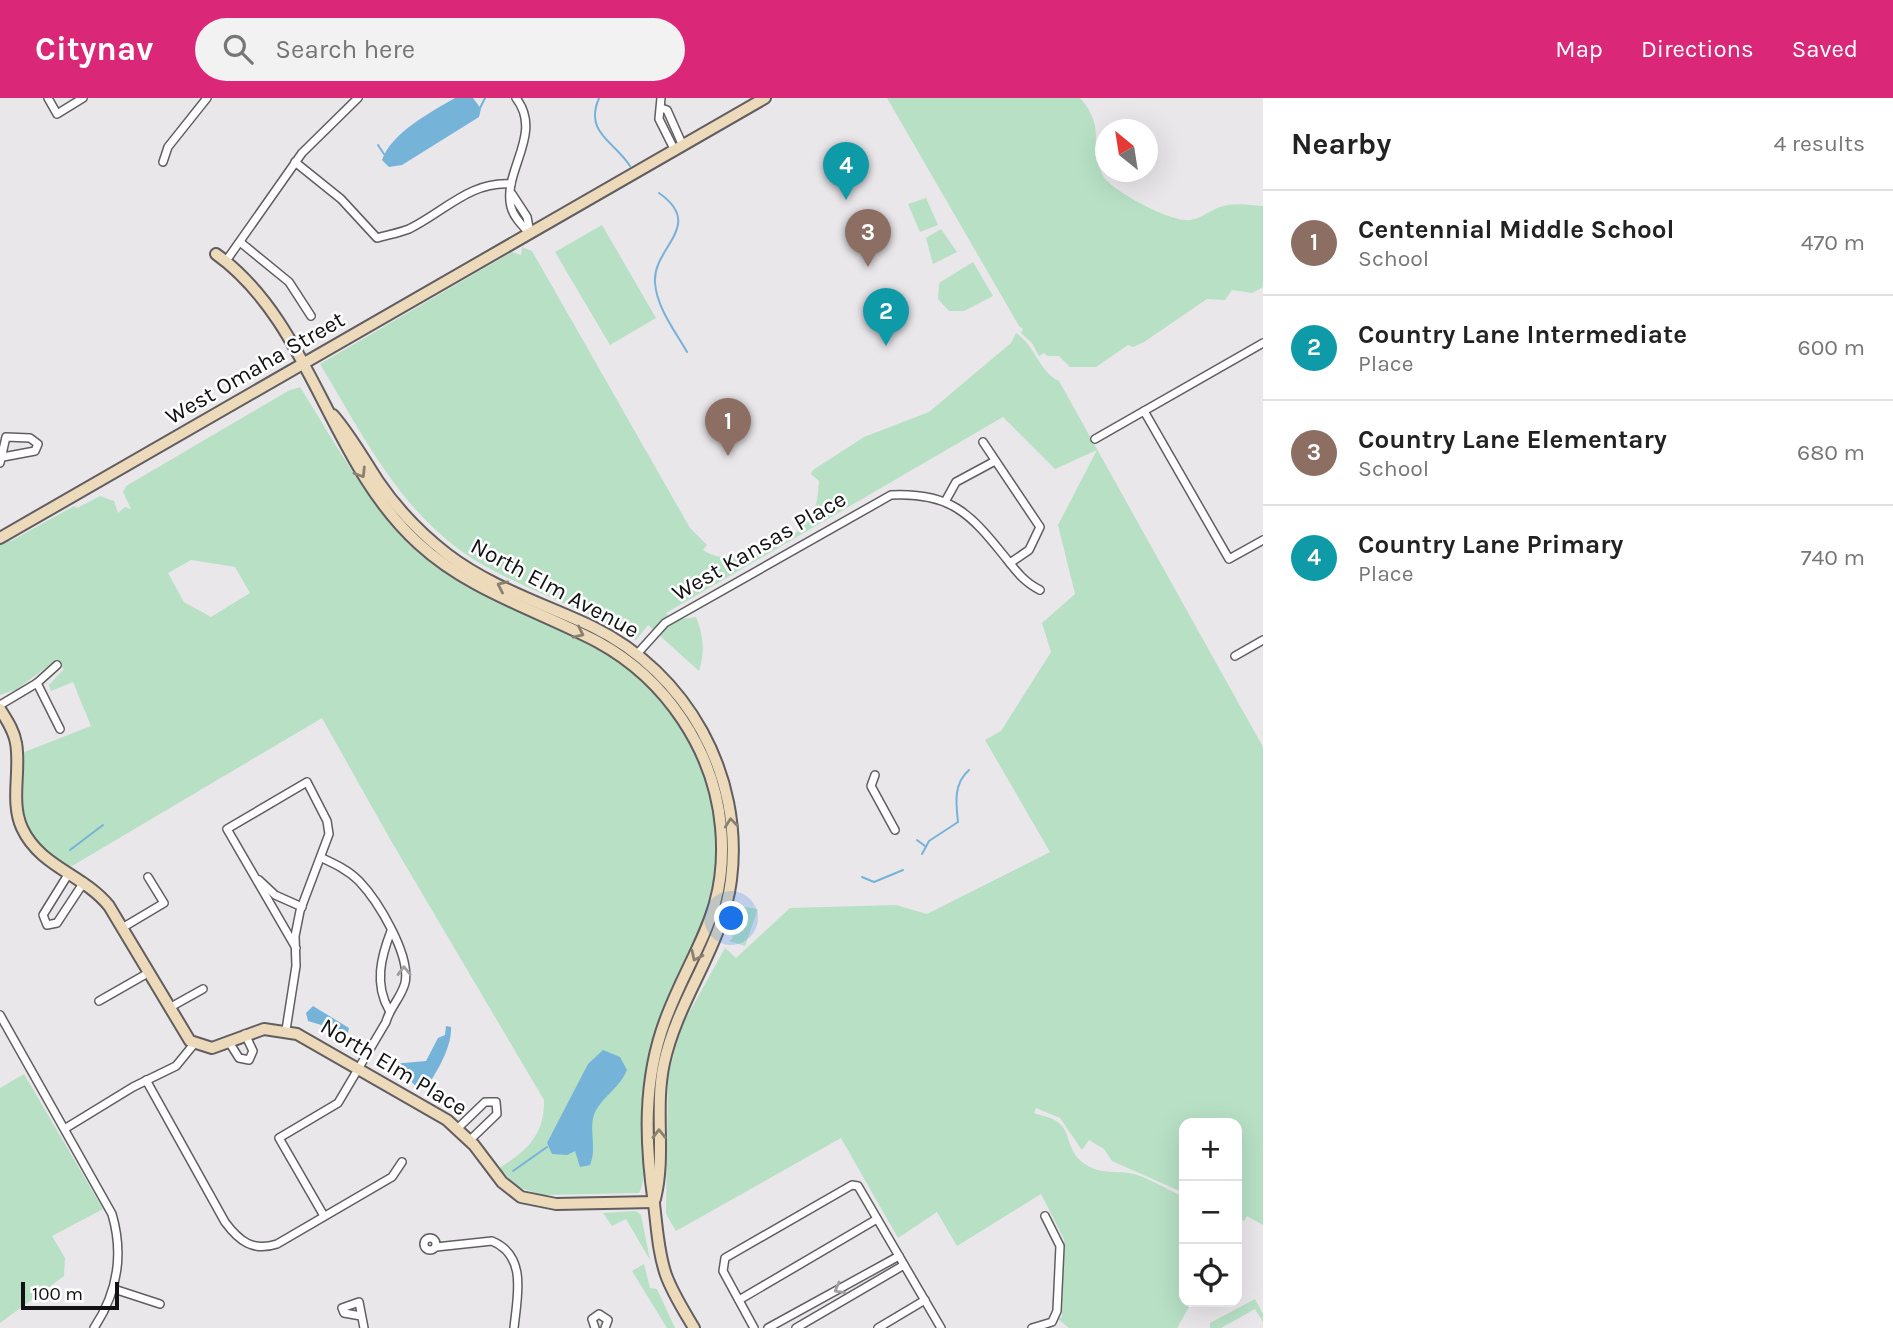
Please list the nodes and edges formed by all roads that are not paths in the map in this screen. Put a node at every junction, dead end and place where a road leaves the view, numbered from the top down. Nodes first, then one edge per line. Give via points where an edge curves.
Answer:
1 (48, 98) edge
2 (83, 98) edge
3 (207, 98) edge
4 (342, 98) edge
5 (359, 98) edge
6 (516, 98) edge
7 (661, 98) edge
8 (765, 98) edge
9 (349, 106) junction
10 (661, 107) junction
11 (670, 120) junction
12 (662, 124) junction
13 (679, 148) junction
14 (163, 162) dead end
15 (295, 162) junction
16 (511, 184) junction
17 (530, 234) junction
18 (240, 242) junction
19 (216, 254) dead end
20 (226, 261) junction
21 (312, 316) dead end
22 (1263, 343) edge
23 (303, 365) junction
24 (1144, 411) junction
25 (1096, 439) dead end
26 (983, 442) dead end
27 (2, 460) edge
28 (995, 461) junction
29 (946, 500) junction
30 (0, 538) edge
31 (1263, 540) edge
32 (1010, 563) junction
33 (1040, 590) dead end
34 (1263, 640) edge
35 (1235, 656) dead end
36 (634, 659) junction
37 (57, 666) dead end
38 (37, 683) junction
39 (0, 707) edge
40 (60, 729) dead end
41 (875, 775) dead end
42 (895, 830) dead end
43 (322, 858) junction
44 (69, 873) junction
45 (253, 875) junction
46 (148, 877) dead end
47 (84, 882) junction
48 (302, 907) junction
49 (122, 928) junction
50 (391, 931) junction
51 (296, 948) junction
52 (148, 973) junction
53 (203, 989) dead end
54 (99, 1001) dead end
55 (169, 1008) junction
56 (389, 1010) junction
57 (0, 1015) edge
58 (286, 1030) junction
59 (244, 1034) junction
60 (229, 1042) junction
61 (194, 1044) junction
62 (359, 1068) junction
63 (146, 1080) junction
64 (66, 1128) junction
65 (458, 1128) junction
66 (470, 1140) junction
67 (402, 1162) dead end
68 (654, 1202) junction
69 (324, 1216) junction
70 (1045, 1216) dead end
71 (877, 1219) junction
72 (436, 1247) dead end
73 (899, 1256) junction
74 (904, 1265) junction
75 (114, 1289) junction
76 (739, 1300) junction
77 (925, 1300) junction
78 (160, 1304) dead end
79 (361, 1316) dead end
80 (94, 1328) edge
81 (364, 1328) edge
82 (514, 1328) edge
83 (594, 1328) edge
84 (605, 1328) edge
85 (694, 1328) edge
86 (754, 1328) edge
87 (768, 1328) edge
88 (796, 1328) edge
89 (878, 1328) edge
90 (941, 1328) edge
91 (1032, 1328) edge

1 - 2 street via 58,114
3 - 14 street via 168,146
4 - 9 street
5 - 9 street
6 - 16 street via 524,108 526,125
7 - 10 street
8 - 13 main road, West Omaha Street
9 - 15 street
10 - 11 street
10 - 12 street via 657,115
11 - 12 street
11 - 13 street
12 - 13 street
13 - 17 main road, West Omaha Street
15 - 16 street via 341,199 377,238 408,229 475,189 492,183
15 - 18 street
16 - 17 street
17 - 23 main road, West Omaha Street
18 - 20 street
18 - 21 street via 289,282
19 - 20 main road
20 - 23 main road via 261,296
22 - 24 street
23 - 30 main road, West Omaha Street
23 - 36 main road, North Elm Avenue via 379,482 404,514 449,555 483,577 604,633
24 - 25 street
24 - 31 street via 1229,559
26 - 28 street
27 - 27 street via 6,437 30,438 37,444 35,451
28 - 29 street via 956,482
28 - 32 street via 1040,527 1029,550
29 - 32 street via 982,528
29 - 36 street, West Kansas Place via 913,494 891,495 873,503 665,623
32 - 33 street via 1025,582
34 - 35 street
36 - 68 main road, North Elm Avenue via 666,681 705,735 733,840 717,935 668,1046 660,1085 660,1181
37 - 38 street
38 - 39 street
38 - 40 street
39 - 44 main road via 15,739 21,825 39,854
41 - 42 street via 872,786
43 - 45 street via 329,827 307,782 227,829
43 - 48 street
43 - 50 street via 361,883
44 - 47 main road
44 - 47 street via 43,915 47,925 57,923
45 - 48 street via 275,895
45 - 51 street
46 - 49 street via 164,903
47 - 49 main road via 104,899
48 - 51 street
49 - 52 main road
50 - 56 street via 381,957 380,985
56 -> 50 street via 399,999 406,964
51 - 58 street
52 - 54 street
52 - 55 main road
53 - 55 street
55 - 61 main road
56 - 62 street
57 - 64 street
58 - 59 main road, North Elm Place
58 - 62 main road, North Elm Place
59 - 60 main road, North Elm Place
59 - 60 street via 253,1051 249,1060 241,1060
60 - 61 main road, North Elm Place via 212,1048
61 - 63 street via 176,1066
62 - 65 main road, North Elm Place
62 - 69 street via 338,1103 279,1138
63 - 64 street
63 - 69 street via 238,1239 252,1246 273,1245
64 - 75 street via 111,1214 118,1252
65 - 66 main road, North Elm Place
65 - 66 street via 485,1101 496,1102 497,1114
66 - 68 main road, North Elm Place via 502,1182 529,1200 556,1204
67 - 69 street via 392,1177
68 - 85 main road via 666,1276
70 - 91 street via 1060,1246 1057,1311 1052,1322
71 - 73 street
71 - 76 street
71 - 76 street via 858,1186 852,1185 725,1258 723,1271
72 - 82 street via 492,1241 513,1258 518,1277
73 - 74 street
73 -> 87 street
74 - 77 street
74 - 88 street
75 - 78 street
75 - 80 street
76 - 86 street
77 - 89 street
77 - 90 street
79 - 81 street
83 - 84 street via 594,1317 602,1314 608,1320

